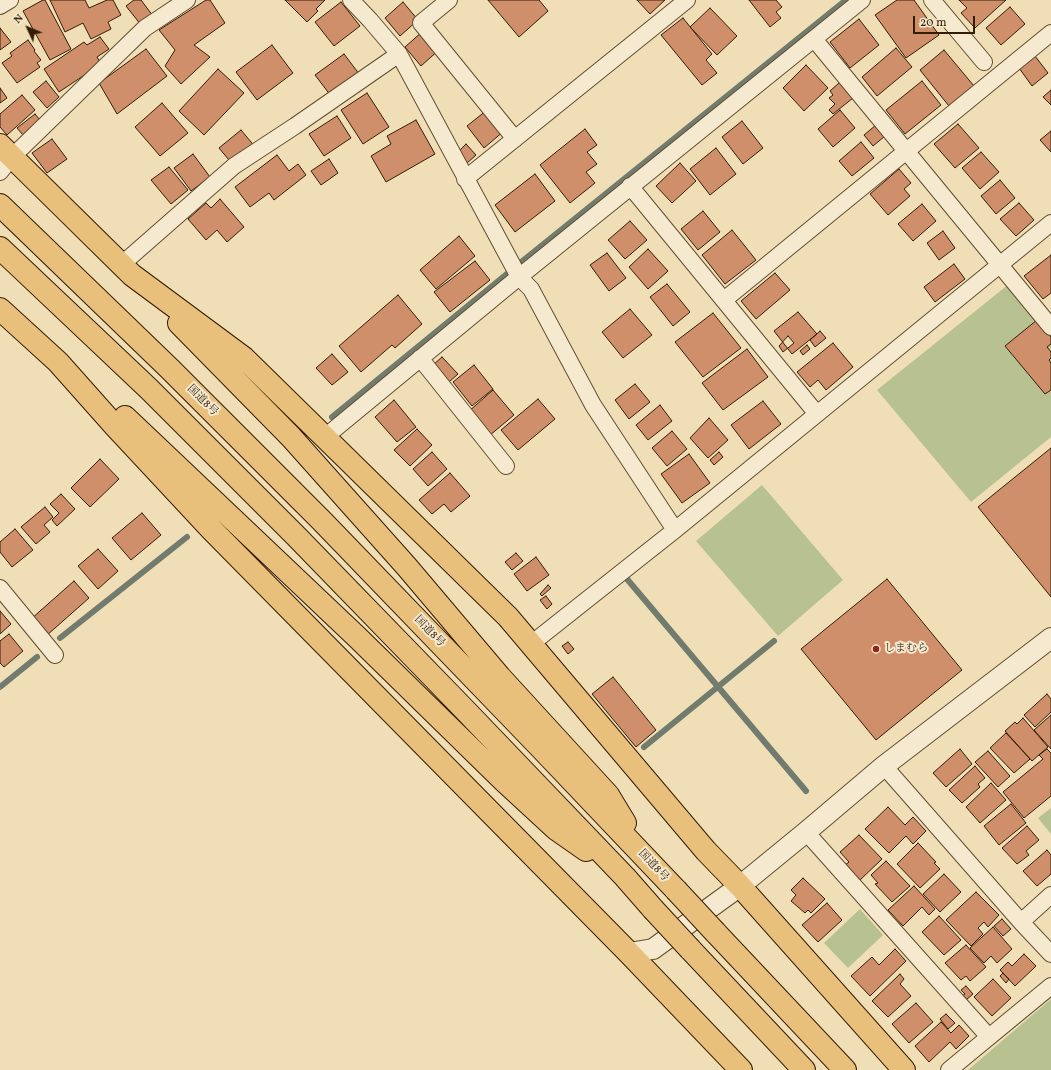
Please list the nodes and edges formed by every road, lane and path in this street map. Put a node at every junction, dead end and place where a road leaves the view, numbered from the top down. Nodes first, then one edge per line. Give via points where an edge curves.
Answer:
1 (10, 0) edge
2 (187, 0) edge
3 (351, 0) edge
4 (449, 0) edge
5 (688, 0) edge
6 (862, 0) edge
7 (932, 0) edge
8 (0, 6) edge
9 (1051, 33) edge
10 (814, 39) junction
11 (399, 54) junction
12 (984, 62) dead end
13 (515, 139) junction
14 (906, 151) junction
15 (4, 158) edge
16 (465, 179) junction
17 (630, 186) junction
18 (7, 212) edge
19 (1051, 223) edge
20 (0, 248) edge
21 (999, 265) junction
22 (126, 270) junction
23 (518, 277) junction
24 (724, 300) junction
25 (0, 309) edge
26 (1051, 327) edge
27 (420, 358) junction
28 (58, 362) junction
29 (817, 414) junction
30 (325, 437) junction
31 (506, 466) dead end
32 (675, 530) junction
33 (0, 588) edge
34 (1051, 638) edge
35 (531, 644) junction
36 (55, 655) dead end
37 (884, 766) junction
38 (806, 832) junction
39 (647, 860) junction
40 (625, 877) junction
41 (740, 886) junction
42 (1051, 895) edge
43 (1021, 922) junction
44 (629, 953) junction
45 (1051, 954) edge
46 (1051, 986) edge
47 (989, 1037) junction
48 (740, 1070) edge
49 (804, 1070) edge
50 (845, 1070) edge
51 (904, 1070) edge
52 (949, 1070) edge

1 - 8 street
2 - 15 street via 145,28
3 - 11 street
4 - 13 street via 421,23
5 - 13 street
6 - 10 street
7 - 12 street
9 - 14 street
10 - 14 street
10 - 17 street
11 - 16 street
11 - 22 street via 234,166
13 - 16 street
14 - 21 street
14 - 24 street
15 - 22 highway
16 - 23 street
17 - 23 street
17 - 24 street
18 - 39 highway, 国道8号 via 170,369 322,521
19 - 21 street
20 - 40 highway via 149,389 296,536
21 - 26 street
21 - 29 street
22 - 30 highway via 244,358
22 - 39 highway via 291,437 407,567 500,677 608,795
23 - 27 street
23 - 32 street via 531,288 593,405
24 - 29 street
25 - 28 highway
27 - 30 street
27 - 31 street
28 - 40 highway via 114,407 200,487 556,829
28 - 44 highway via 211,529
29 - 32 street
30 - 35 highway via 508,617
32 - 35 street
33 - 36 street
34 - 37 street
35 - 41 highway via 706,851
37 - 38 street
37 - 43 street
38 - 41 street
38 - 47 street
39 - 50 highway, 国道8号, bridge
40 - 49 highway, bridge
41 - 44 street via 653,949
41 - 51 highway
42 - 43 street
43 - 45 street
44 - 48 highway
46 - 47 street
47 - 52 street

